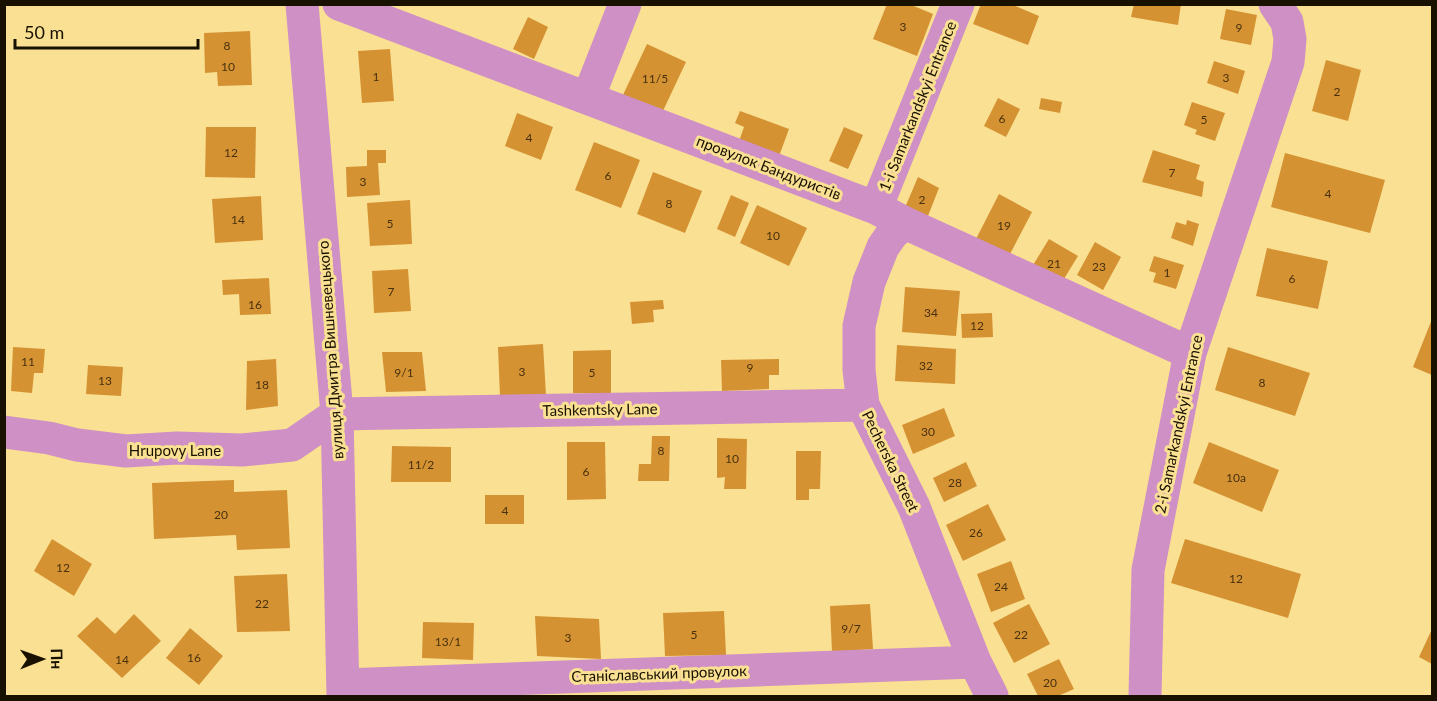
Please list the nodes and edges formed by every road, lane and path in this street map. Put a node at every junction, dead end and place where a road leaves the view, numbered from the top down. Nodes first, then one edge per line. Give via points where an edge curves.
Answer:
1 (302, 4) edge
2 (339, 4) edge
3 (625, 4) edge
4 (958, 4) edge
5 (1281, 13) edge
6 (588, 98) junction
7 (876, 208) junction
8 (904, 223) junction
9 (1190, 353) junction
10 (863, 405) junction
11 (337, 414) junction
12 (4, 432) edge
13 (292, 445) junction
14 (338, 479) junction
15 (975, 662) junction
16 (343, 691) edge
17 (992, 696) edge
18 (1145, 696) edge

1 - 11 street, вулиця Дмитра Вишневецького
2 - 6 street, провулок Бандуристів
3 - 6 street
4 - 7 street, 1-i Samarkandskyi Entrance
5 - 9 street, 2-i Samarkandskyi Entrance via 1290,39 1288,62
6 - 7 street, провулок Бандуристів
7 - 8 street, провулок Бандуристів
8 - 9 street, провулок Бандуристів
8 - 10 street, Pecherska Street via 883,247 868,282 859,326
9 - 18 street, 2-i Samarkandskyi Entrance via 1148,570
10 - 11 street, Tashkentsky Lane
10 - 15 street, Pecherska Street via 914,507
11 - 13 street, Hrupovy Lane
11 - 14 street, вулиця Дмитра Вишневецького
12 - 13 street, Hrupovy Lane via 126,451 242,450
13 - 14 street
14 - 16 street, вулиця Дмитра Вишневецького
15 - 16 street, Станіславський провулок
15 - 17 street, Pecherska Street

